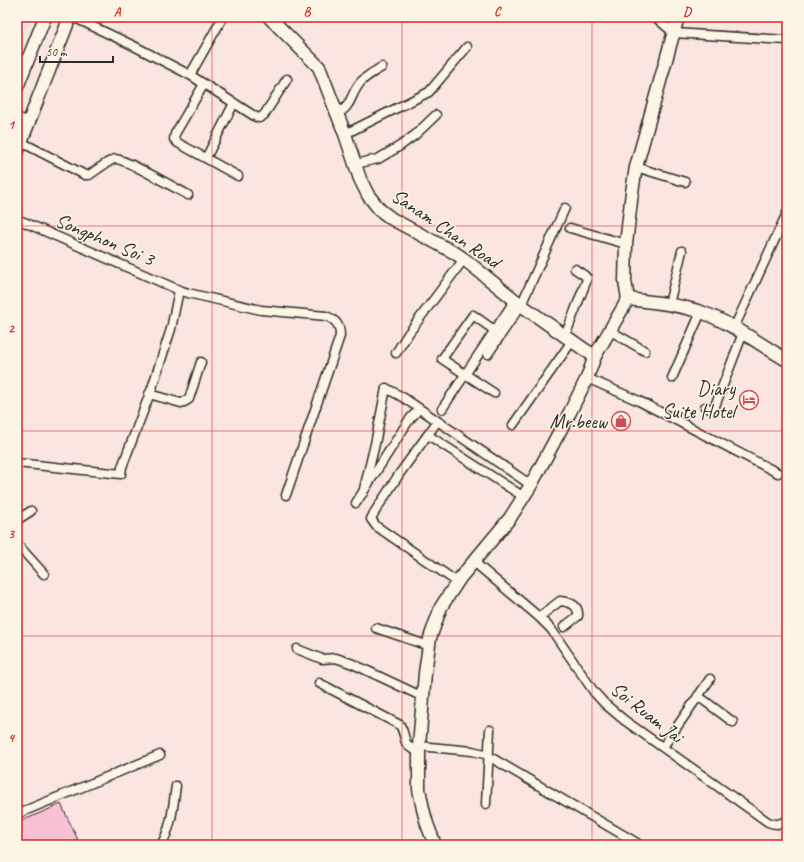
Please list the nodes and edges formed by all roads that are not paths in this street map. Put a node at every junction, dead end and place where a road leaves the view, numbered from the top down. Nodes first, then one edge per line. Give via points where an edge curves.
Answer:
1 (45, 17) edge
2 (70, 17) edge
3 (73, 17) edge
4 (223, 17) edge
5 (269, 17) edge
6 (655, 17) edge
7 (678, 17) edge
8 (674, 33) junction
9 (787, 40) edge
10 (467, 47) dead end
11 (382, 67) dead end
12 (190, 74) junction
13 (287, 78) dead end
14 (204, 84) junction
15 (17, 87) edge
16 (234, 103) junction
17 (337, 114) junction
18 (436, 115) dead end
19 (17, 117) edge
20 (29, 122) junction
21 (345, 134) junction
22 (19, 147) edge
23 (206, 158) junction
24 (355, 164) junction
25 (636, 167) junction
26 (238, 176) dead end
27 (685, 182) dead end
28 (188, 195) dead end
29 (565, 208) dead end
30 (787, 213) edge
31 (17, 219) edge
32 (570, 228) dead end
33 (626, 244) junction
34 (682, 251) dead end
35 (464, 259) junction
36 (575, 270) dead end
37 (179, 290) junction
38 (628, 299) junction
39 (518, 302) junction
40 (669, 304) junction
41 (701, 312) junction
42 (494, 330) junction
43 (609, 330) junction
44 (739, 331) junction
45 (568, 339) junction
46 (645, 351) dead end
47 (396, 353) dead end
48 (488, 354) dead end
49 (596, 356) junction
50 (787, 360) edge
51 (201, 362) dead end
52 (465, 374) junction
53 (587, 378) junction
54 (672, 378) dead end
55 (494, 393) dead end
56 (149, 394) junction
57 (705, 407) dead end
58 (442, 408) dead end
59 (419, 409) junction
60 (437, 422) junction
61 (513, 425) dead end
62 (428, 435) junction
63 (17, 463) edge
64 (778, 473) dead end
65 (532, 485) junction
66 (362, 493) junction
67 (286, 495) dead end
68 (524, 497) junction
69 (356, 502) dead end
70 (31, 511) dead end
71 (17, 520) edge
72 (17, 544) edge
73 (474, 562) junction
74 (44, 574) dead end
75 (457, 582) junction
76 (539, 617) junction
77 (564, 627) dead end
78 (376, 628) dead end
79 (428, 646) junction
80 (297, 649) dead end
81 (710, 679) dead end
82 (318, 683) dead end
83 (698, 696) junction
84 (423, 697) junction
85 (733, 722) dead end
86 (490, 730) dead end
87 (663, 747) junction
88 (419, 749) junction
89 (160, 755) dead end
90 (489, 756) junction
91 (176, 786) dead end
92 (486, 804) dead end
93 (17, 814) edge
94 (787, 820) edge
95 (636, 843) dead end
96 (162, 845) edge
97 (435, 845) edge

1 - 15 street
2 - 20 street
3 - 12 street
4 - 12 street
5 - 17 street, Sanam Chan Road via 319,67
6 - 8 street
7 - 8 street
8 - 9 street
8 - 25 street
10 - 21 street via 429,92
11 - 17 street via 364,78 344,110
12 - 14 street
13 - 16 street via 264,115 259,118
14 - 16 street
14 - 23 street via 174,136 175,141
16 - 23 street
17 - 21 street, Sanam Chan Road
18 - 24 street via 400,146 378,158
19 - 20 street
20 - 22 street
21 - 24 street, Sanam Chan Road
22 - 28 street via 89,176 118,159
23 - 26 street
24 - 35 street, Sanam Chan Road via 368,195 380,210
25 - 27 street
25 - 33 street
29 - 39 street
30 - 44 street
31 - 37 street, Songphon Soi 3
32 - 33 street
33 - 38 street
34 - 40 street
35 - 39 street, Sanam Chan Road
35 - 47 street
36 - 45 street via 587,278
37 - 56 street via 171,329
37 - 67 street, Songphon Soi 3 via 261,310 326,316 338,323 340,336
38 - 40 street
38 - 43 street
39 - 42 street
39 - 45 street, Sanam Chan Road
39 - 48 street
40 - 41 street
41 - 44 street
41 - 54 street
42 - 52 street
42 - 52 street via 473,315 442,359
43 - 46 street
43 - 49 street
44 - 50 street
44 - 57 street via 715,406 713,409
45 - 49 street, Sanam Chan Road
45 - 61 street
49 - 53 street
51 - 56 street via 189,399 181,403
52 - 55 street
52 - 58 street
53 - 64 street via 638,401
53 - 65 street
56 - 63 street via 121,474
59 - 60 street
59 - 66 street via 409,420
59 - 66 street via 386,388
60 - 62 street
60 - 65 street
62 - 68 street
62 - 75 street via 371,519 376,526
65 - 68 street
66 - 69 street
68 - 73 street
70 - 71 street
72 - 74 street
73 - 75 street
73 - 76 street, Soi Ruam Jai
75 - 79 street via 441,607
76 - 77 street via 560,601 567,602 578,610 578,616
76 - 87 street, Soi Ruam Jai via 551,629 605,704
78 - 79 street
79 - 84 street
80 - 84 street via 322,659 336,658 353,664
81 - 83 street
82 - 88 street via 400,725 407,746
83 - 85 street
83 - 87 street
84 - 88 street
86 - 90 street
87 - 94 street, Soi Ruam Jai via 768,822 782,824
88 - 90 street via 472,751
88 - 97 street via 423,809
89 - 93 street
90 - 92 street
90 - 95 street
91 - 96 street via 169,827

